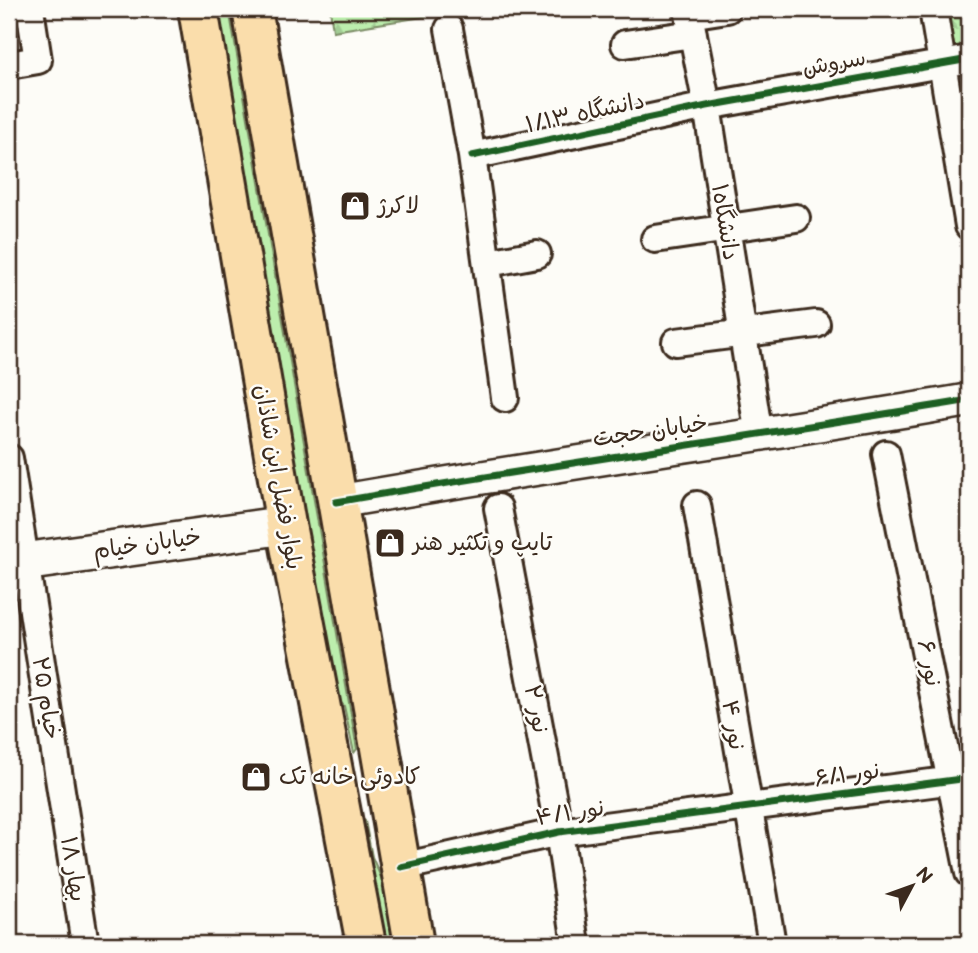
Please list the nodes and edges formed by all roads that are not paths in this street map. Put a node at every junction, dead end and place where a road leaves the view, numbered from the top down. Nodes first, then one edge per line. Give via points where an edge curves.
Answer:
1 (30, 9) edge
2 (198, 9) edge
3 (251, 9) edge
4 (727, 9) edge
5 (933, 9) edge
6 (690, 19) edge
7 (449, 29) dead end
8 (625, 44) dead end
9 (969, 59) edge
10 (942, 64) junction
11 (9, 65) edge
12 (707, 106) junction
13 (472, 156) junction
14 (796, 218) dead end
15 (969, 226) edge
16 (726, 230) junction
17 (655, 239) dead end
18 (537, 254) dead end
19 (488, 263) junction
20 (816, 324) dead end
21 (742, 333) junction
22 (676, 342) dead end
23 (505, 398) dead end
24 (969, 400) edge
25 (759, 436) junction
26 (886, 454) dead end
27 (9, 458) edge
28 (336, 502) junction
29 (697, 505) dead end
30 (498, 508) dead end
31 (286, 526) junction
32 (17, 562) edge
33 (382, 765) junction
34 (334, 778) junction
35 (961, 779) edge
36 (61, 793) joint
37 (747, 808) junction
38 (559, 832) junction
39 (401, 866) junction
40 (969, 873) edge
41 (85, 944) edge
42 (366, 944) edge
43 (414, 944) edge
44 (576, 944) edge
45 (772, 944) edge

1 - 11 street via 38,60
2 - 31 main road, بلوار فضل ابن شاذان
3 - 28 main road
4 - 6 street
5 - 10 street
6 - 8 street
6 - 12 street, دانشگاه۱
7 - 13 street
9 - 10 street, سروش
10 - 12 street, سروش
10 - 15 street
12 - 13 street, دانشگاه ۱/۱۳
12 - 16 street, دانشگاه۱
13 - 19 street
14 - 16 street
16 - 17 street
16 - 21 street, دانشگاه۱
18 - 19 street
19 - 23 street
20 - 21 street
21 - 22 street
21 - 25 street, دانشگاه۱
24 - 25 street, خیابان حجت
25 - 28 street, خیابان حجت via 518,469
26 - 35 street, نور ۶
27 - 32 street, خیام ۲۵
28 - 33 main road
29 - 37 street, نور ۴
30 - 38 street, نور ۲
31 - 32 main road, خیابان خیام
31 - 34 main road, بلوار فضل ابن شاذان
32 - 36 street, خیام ۲۵
33 - 34 main road
33 - 39 main road
34 - 42 main road, بلوار فضل ابن شاذان
35 - 37 street, نور ۶/۱
35 - 40 street, نور ۶
36 - 41 street, بهار ۱۸
37 - 38 street, نور ۴/۱
37 - 45 street, نور ۴
38 - 39 street, نور ۴/۱
38 - 44 street, نور ۲
39 - 43 main road

